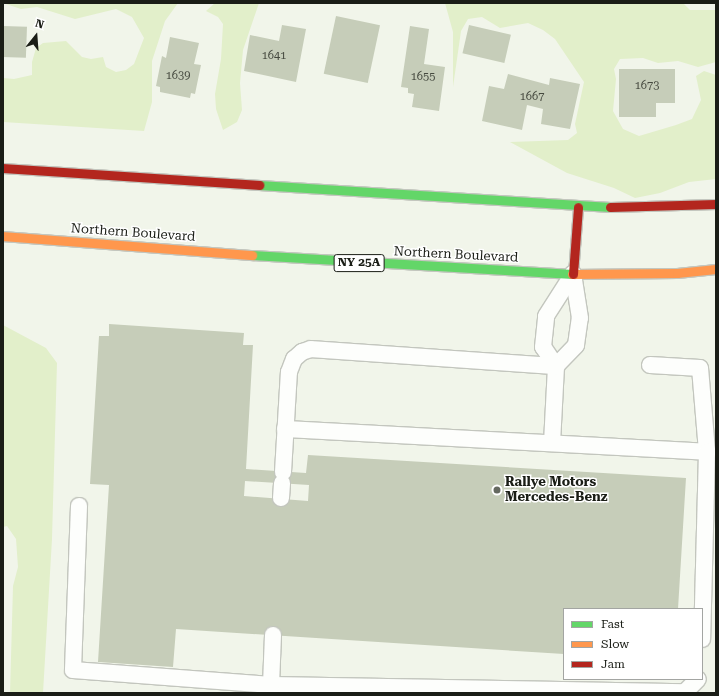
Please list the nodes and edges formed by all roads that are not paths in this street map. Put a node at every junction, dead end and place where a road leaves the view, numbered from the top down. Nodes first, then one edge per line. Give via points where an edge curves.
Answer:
1 (3, 168) edge
2 (716, 204) edge
3 (578, 207) junction
4 (3, 236) edge
5 (716, 269) edge
6 (572, 274) junction
7 (650, 365) dead end
8 (556, 366) junction
9 (285, 429) junction
10 (552, 443) junction
11 (707, 452) junction
12 (282, 485) dead end
13 (79, 506) dead end
14 (703, 608) edge
15 (273, 635) dead end
16 (697, 680) edge
17 (270, 690) edge

1 - 3 main road
2 - 3 main road
3 - 6 main road
4 - 6 main road, Northern Boulevard / NY 25A via 363,263
5 - 6 main road, Northern Boulevard / NY 25A via 677,273
6 - 8 lane via 580,318 576,345
6 - 8 lane via 546,316 544,347
7 - 11 lane via 700,368
8 - 9 lane via 311,349 294,358 289,372
8 - 10 lane
9 - 10 lane
9 - 12 lane
10 - 11 lane
11 - 14 lane
13 - 17 lane via 73,670
15 - 17 lane
16 - 17 lane via 685,692

